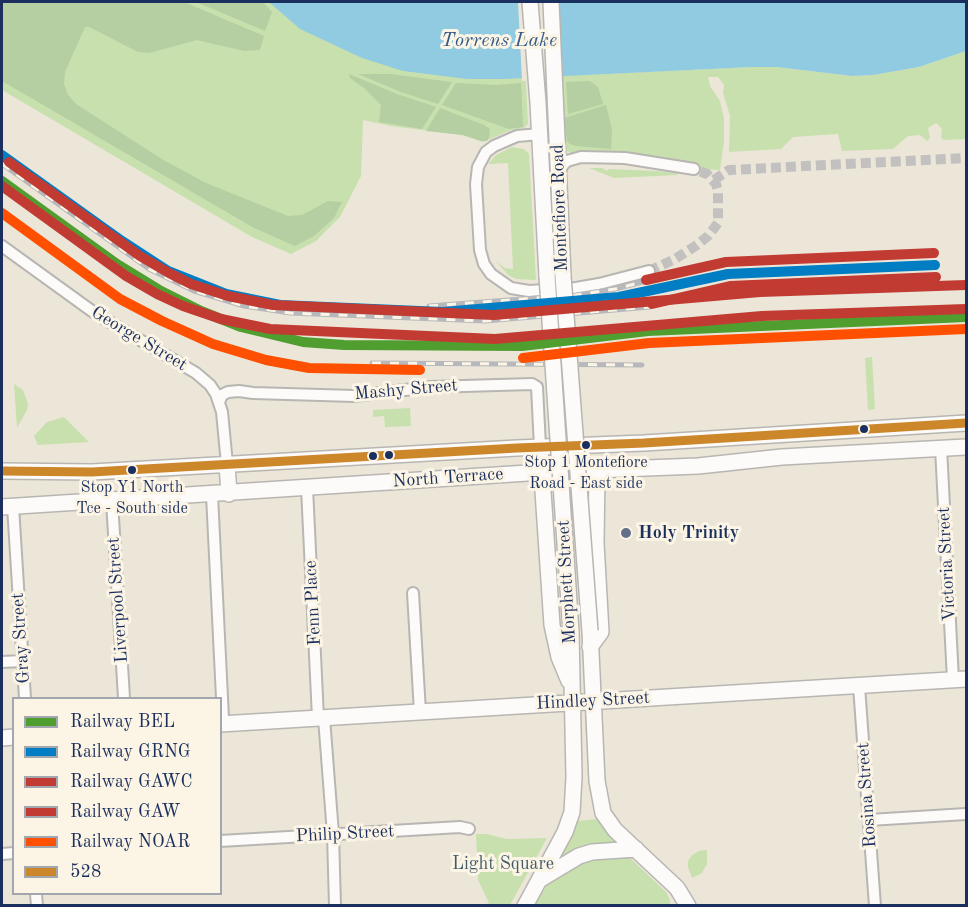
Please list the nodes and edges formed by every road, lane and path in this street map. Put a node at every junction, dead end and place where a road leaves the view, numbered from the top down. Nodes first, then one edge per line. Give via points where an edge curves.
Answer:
1 (530, 2) edge
2 (551, 2) edge
3 (540, 134) junction
4 (558, 141) junction
5 (581, 157) junction
6 (693, 169) tunnel mouth
7 (559, 176) junction
8 (2, 246) edge
9 (649, 271) tunnel mouth
10 (547, 276) joint
11 (219, 402) junction
12 (966, 423) edge
13 (940, 424) junction
14 (636, 443) junction
15 (540, 447) junction
16 (966, 447) edge
17 (941, 448) junction
18 (228, 464) junction
19 (655, 468) junction
20 (2, 471) edge
21 (597, 471) junction
22 (543, 472) junction
23 (307, 488) junction
24 (229, 494) junction
25 (212, 495) junction
26 (112, 501) junction
27 (7, 507) edge
28 (413, 593) dead end
29 (590, 630) joint
30 (590, 647) junction
31 (22, 661) junction
32 (2, 662) edge
33 (960, 680) edge
34 (572, 686) junction
35 (859, 686) junction
36 (25, 697) edge
37 (124, 697) edge
38 (221, 697) edge
39 (592, 701) junction
40 (572, 703) junction
41 (420, 712) junction
42 (321, 718) junction
43 (222, 721) edge
44 (966, 814) edge
45 (869, 820) junction
46 (469, 829) dead end
47 (333, 834) junction
48 (222, 841) edge
49 (641, 854) junction
50 (539, 880) junction
51 (335, 906) edge
52 (525, 906) edge
53 (688, 906) edge
54 (875, 906) edge

1 - 3 main road, Montefiore Road
2 - 4 main road, Montefiore Road
3 - 9 street via 517,136 494,146 478,167 480,250 491,274 503,285 529,291 576,288
3 - 10 main road, Montefiore Road
4 - 5 street via 566,152
4 - 7 main road, Montefiore Road
5 - 6 street via 625,158
5 - 7 street via 564,163
7 - 29 main road, Montefiore Road, bridge
8 - 11 street, George Street via 96,314 196,373 210,385
10 - 34 main road, Morphett Street, bridge
11 - 15 street, Mashy Street via 222,395 239,391 354,396 430,387 532,384 537,387
11 - 18 street, George Street
12 - 13 main road, North Terrace
13 - 14 main road, North Terrace
13 - 17 main road
14 - 15 main road, North Terrace
14 - 19 main road via 641,456
15 - 18 main road, North Terrace
15 - 22 main road
16 - 17 main road, North Terrace
17 - 19 main road, North Terrace
17 - 33 street, Victoria Street
18 - 20 main road, North Terrace via 92,472
18 - 24 main road
19 - 21 main road, North Terrace
21 - 22 main road, North Terrace
21 - 30 main road via 601,632
22 - 23 main road, North Terrace
22 - 34 main road via 552,625 559,657
23 - 24 main road, North Terrace
23 - 42 street, Fenn Place
24 - 25 main road, North Terrace
25 - 26 main road, North Terrace
25 - 38 street
26 - 27 main road, North Terrace
26 - 37 street, Liverpool Street
27 - 31 street, Gray Street
28 - 41 street
29 - 30 main road, Morphett Street
30 - 39 main road, Morphett Street
31 - 32 street
31 - 36 street, Gray Street
33 - 35 main road, Hindley Street
34 - 40 main road, Morphett Street
35 - 39 main road, Hindley Street
35 - 45 street, Rosina Street
39 - 40 main road, Hindley Street
39 - 49 main road, Morphett Street via 600,803 608,822
40 - 41 main road, Hindley Street
40 - 50 main road, Morphett Street via 572,812
41 - 42 main road, Hindley Street
42 - 43 main road, Hindley Street
42 - 47 street, Fenn Place
44 - 45 street
45 - 54 street, Rosina Street
46 - 47 street, Philip Street
47 - 48 street, Philip Street
47 - 51 street, Fenn Place
49 - 50 main road via 592,852
49 - 53 main road via 677,888
50 - 52 main road

